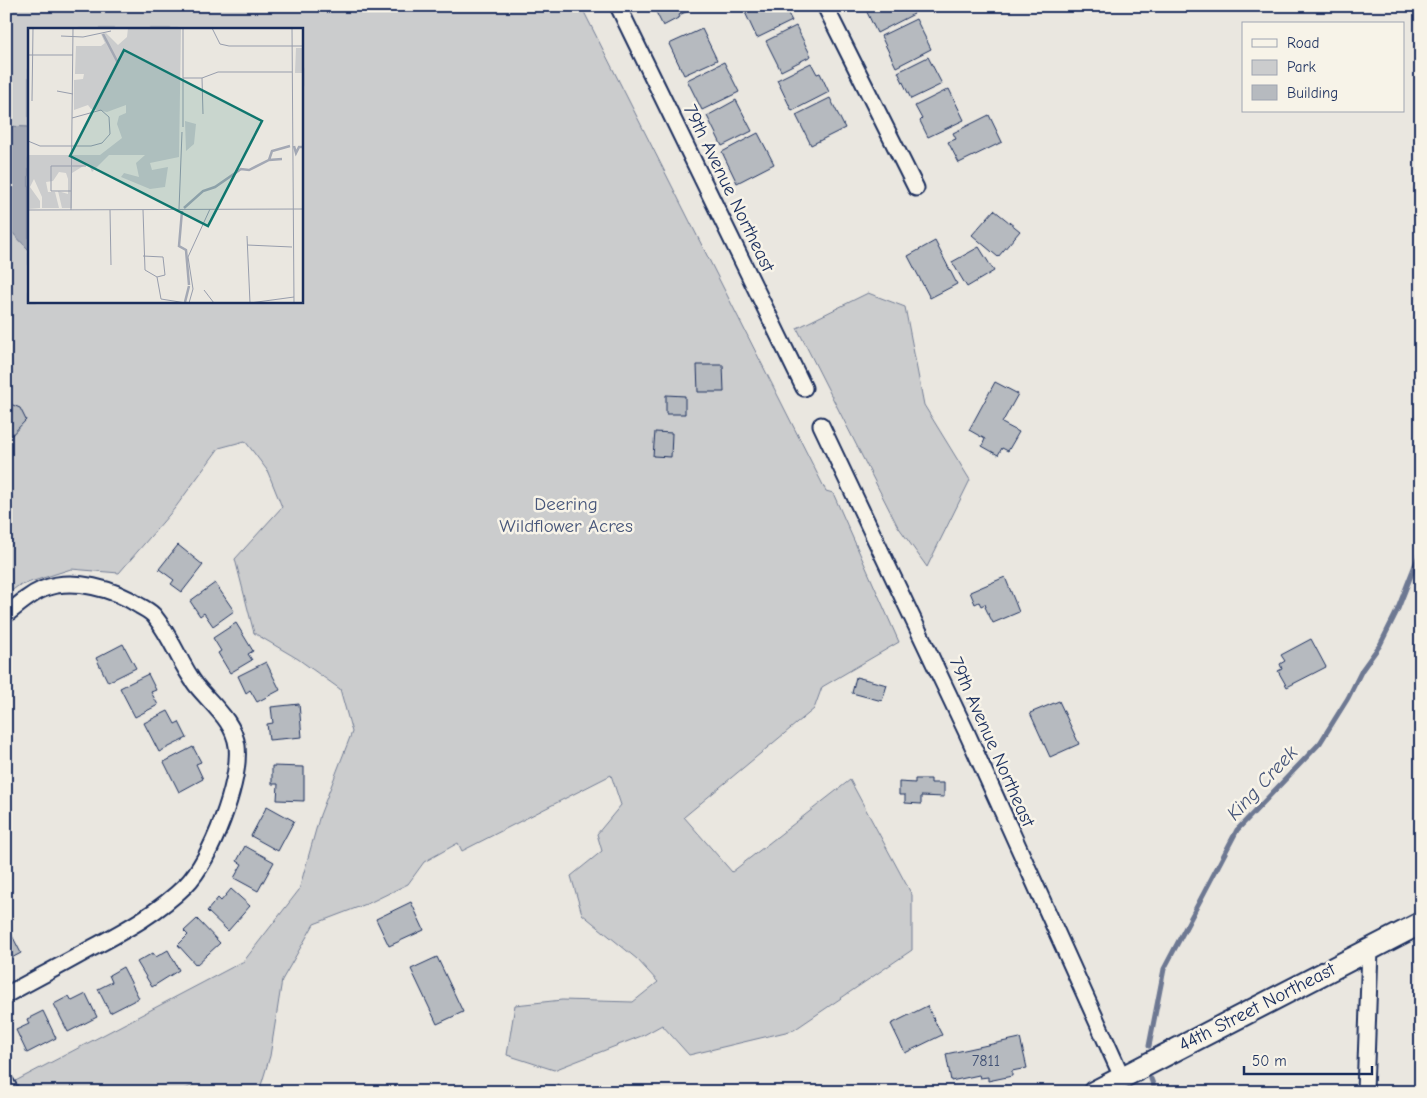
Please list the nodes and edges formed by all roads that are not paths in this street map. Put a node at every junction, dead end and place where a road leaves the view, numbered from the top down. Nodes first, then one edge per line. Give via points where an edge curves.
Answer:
1 (618, 6) edge
2 (825, 6) edge
3 (916, 188) dead end
4 (804, 388) dead end
5 (821, 425) dead end
6 (6, 614) edge
7 (1421, 923) edge
8 (1370, 949) junction
9 (6, 995) edge
10 (1122, 1077) junction
11 (6, 1083) edge
12 (11, 1092) edge
13 (1094, 1092) edge
14 (1365, 1092) edge

1 - 4 street, 79th Avenue Northeast
2 - 3 street
5 - 10 street, 79th Avenue Northeast via 966,731
6 - 9 street via 25,598 45,588 88,585 110,590 131,600 154,615 196,684 230,724 237,746 236,775 230,800 208,852 188,884 161,908 131,927
7 - 8 street, 44th Street Northeast
8 - 10 street, 44th Street Northeast
8 - 14 street
10 - 13 street, 44th Street Northeast
11 - 12 street

